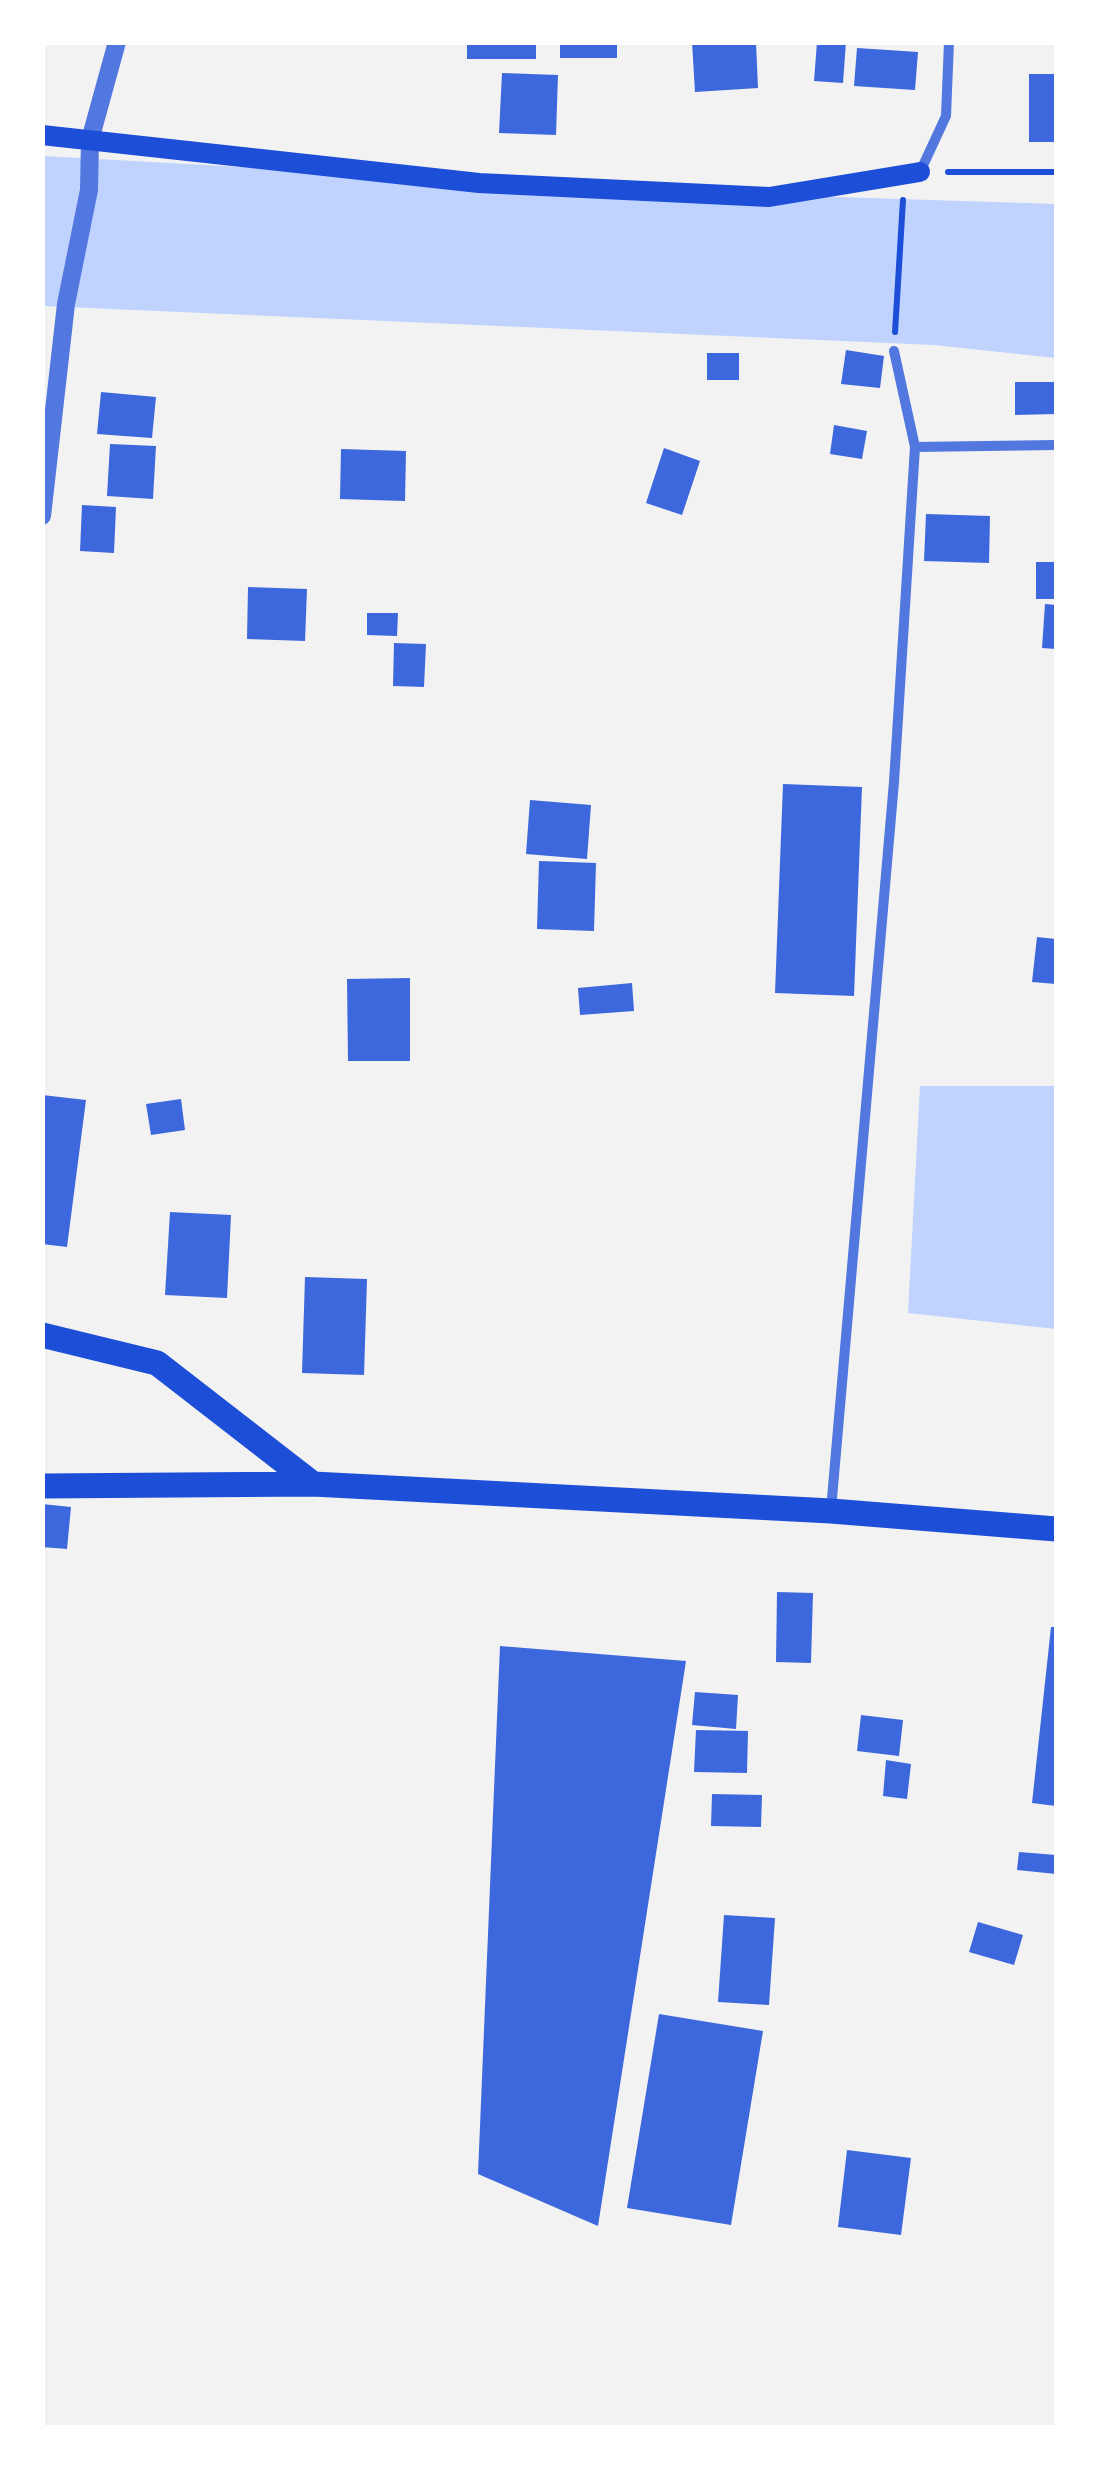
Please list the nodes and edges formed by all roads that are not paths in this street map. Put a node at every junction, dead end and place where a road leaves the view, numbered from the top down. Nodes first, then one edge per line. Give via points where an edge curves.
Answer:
1 (117, 42) edge
2 (949, 42) edge
3 (42, 136) edge
4 (90, 140) junction
5 (912, 180) joint
6 (894, 351) road end
7 (1056, 445) edge
8 (915, 447) junction
9 (42, 516) edge
10 (42, 1335) edge
11 (312, 1484) junction
12 (42, 1486) edge
13 (830, 1511) junction
14 (1056, 1529) edge

1 - 4 street
2 - 5 street via 946,116
3 - 4 main road
4 - 5 main road via 479,183 769,197
4 - 9 street via 90,190 66,304
6 - 8 street
7 - 8 street
8 - 13 street via 894,782
10 - 11 highway via 157,1363
11 - 12 highway
11 - 13 highway
13 - 14 highway

